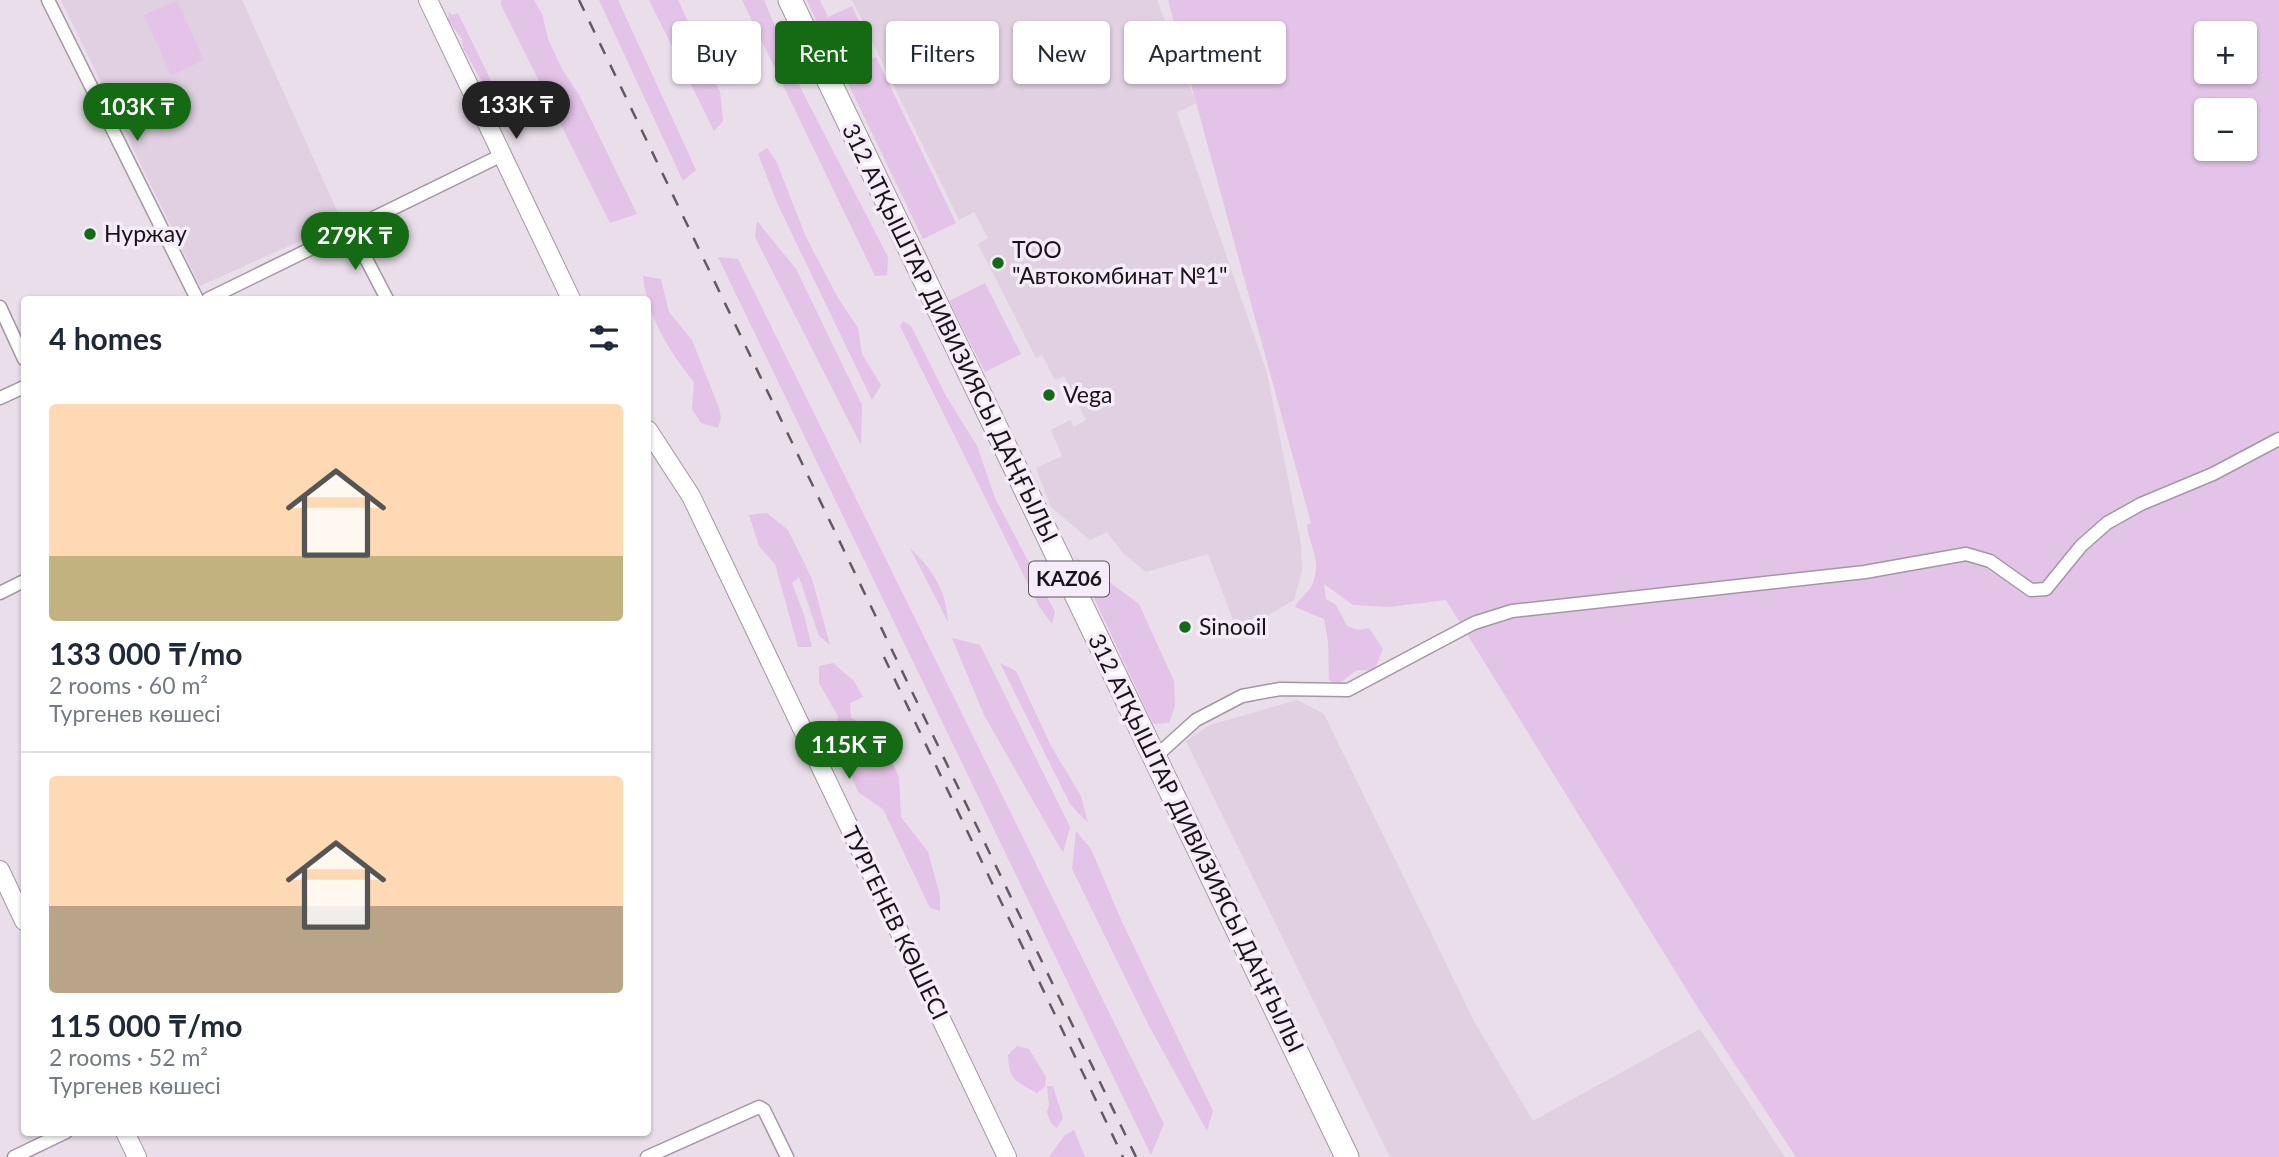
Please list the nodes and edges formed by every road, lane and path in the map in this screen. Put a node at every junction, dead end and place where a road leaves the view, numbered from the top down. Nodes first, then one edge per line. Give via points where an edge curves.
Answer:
1 (48, 0) edge
2 (428, 0) edge
3 (790, 0) edge
4 (502, 155) junction
5 (351, 230) junction
6 (196, 296) edge
7 (214, 296) edge
8 (385, 296) edge
9 (570, 296) edge
10 (0, 307) edge
11 (21, 352) edge
12 (21, 388) edge
13 (0, 398) edge
14 (651, 435) edge
15 (2279, 439) edge
16 (21, 582) edge
17 (0, 593) edge
18 (1155, 757) junction
19 (0, 872) edge
20 (21, 915) edge
21 (58, 1136) edge
22 (127, 1136) edge
23 (14, 1157) edge
24 (137, 1157) edge
25 (647, 1157) edge
26 (787, 1157) edge
27 (1007, 1157) edge
28 (1347, 1157) edge

1 - 6 street
2 - 4 main road
3 - 18 highway, 312 АТҚЫШТАР ДИВИЗИЯСЫ ДАҢҒЫЛЫ / KАZ06
4 - 5 street
4 - 9 main road
5 - 7 street
5 - 8 street
10 - 11 street
12 - 13 street
14 - 27 main road, ТУРГЕНЕВ КӨШЕСІ via 691,496
15 - 18 street via 2107,523 2046,589 2031,590 1990,561 1966,554 1865,572 1512,611 1474,624 1348,690 1280,689 1242,696 1196,720
16 - 17 street
18 - 28 highway, 312 АТҚЫШТАР ДИВИЗИЯСЫ ДАҢҒЫЛЫ / KАZ06
19 - 20 main road
21 - 23 street
22 - 24 main road
25 - 26 street via 759,1107

